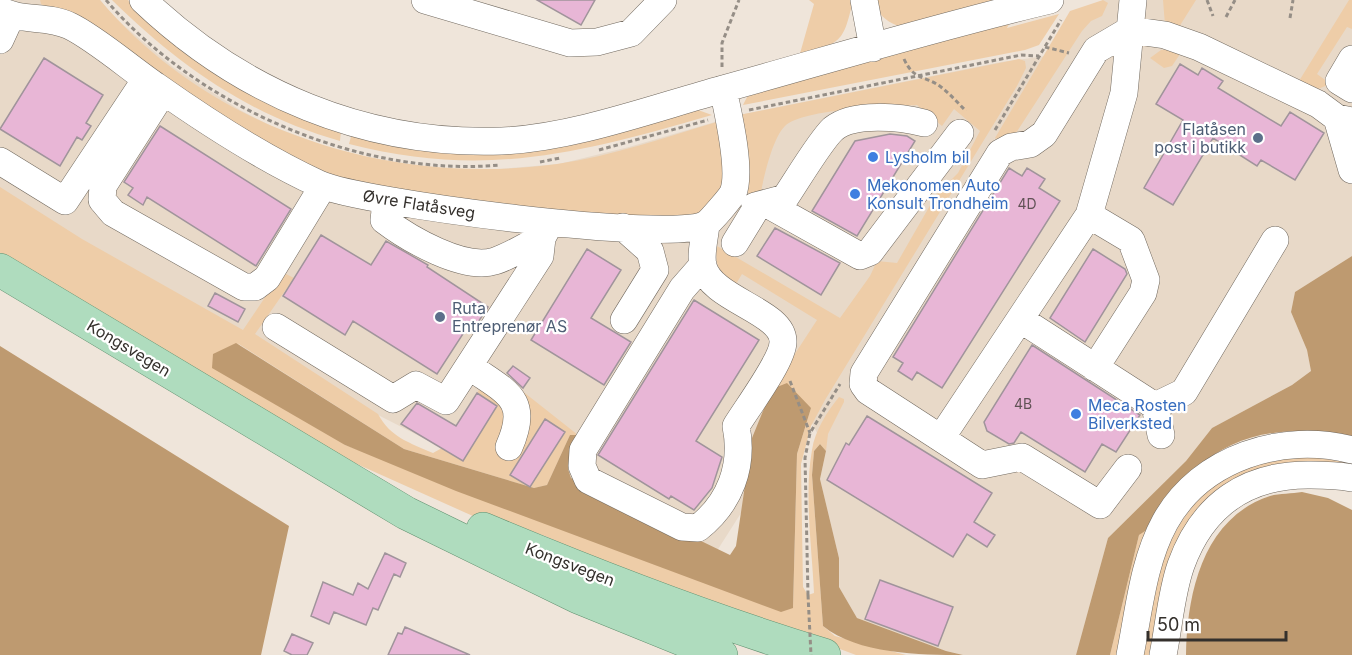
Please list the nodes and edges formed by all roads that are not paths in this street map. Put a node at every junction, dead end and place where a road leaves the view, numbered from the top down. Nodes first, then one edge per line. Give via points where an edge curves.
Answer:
1 (143, 0) edge
2 (425, 0) edge
3 (663, 0) edge
4 (864, 0) edge
5 (1050, 0) edge
6 (1133, 0) edge
7 (4, 22) edge
8 (1130, 30) junction
9 (873, 48) junction
10 (1348, 76) edge
11 (155, 86) junction
12 (723, 89) junction
13 (1336, 114) edge
14 (924, 123) dead end
15 (960, 133) dead end
16 (0, 161) edge
17 (1352, 170) edge
18 (323, 186) junction
19 (733, 193) junction
20 (386, 202) junction
21 (762, 205) junction
22 (1089, 215) junction
23 (706, 224) junction
24 (623, 227) junction
25 (546, 230) junction
26 (1275, 240) dead end
27 (735, 243) dead end
28 (703, 265) junction
29 (0, 270) edge
30 (1020, 319) junction
31 (624, 320) dead end
32 (276, 327) dead end
33 (468, 366) junction
34 (1095, 368) junction
35 (1155, 406) junction
36 (1161, 435) dead end
37 (941, 438) junction
38 (509, 447) dead end
39 (1352, 450) edge
40 (321, 461) junction
41 (1128, 468) dead end
42 (1316, 475) junction
43 (1352, 478) edge
44 (1352, 493) edge
45 (721, 655) edge
46 (824, 655) edge
47 (1130, 655) edge
48 (1163, 655) edge

1 - 12 street via 178,33 221,64 288,100 356,125 419,137 502,141 587,128
2 - 3 street via 570,43 597,42 631,33
4 - 9 street
5 - 9 street
6 - 8 street
7 - 11 street, Øvre Flatåsveg via 35,17 70,25
8 - 13 street via 1165,35 1199,47
8 - 22 street via 1124,93
8 - 37 street via 1096,50 1044,134 1030,144 1000,153 864,373 863,384 868,391
9 - 12 street
10 - 13 street
11 - 16 street via 65,201
11 - 18 street, Øvre Flatåsveg via 276,163
11 - 18 street via 104,186 102,200 113,213 243,286 255,286 267,278
12 - 19 street via 735,157
13 - 17 street
14 - 21 street via 899,116 856,120 834,129 785,198
15 - 21 street via 870,252 860,256
18 - 20 street, Øvre Flatåsveg
19 - 21 street
19 - 23 street
20 - 25 street, Øvre Flatåsveg
20 - 25 street via 384,220 407,237 470,263 495,261
21 - 27 street
22 - 30 street
22 - 34 street via 1131,240 1146,280 1143,293
23 - 24 street, Øvre Flatåsveg via 684,230
23 - 28 street
24 - 25 street, Øvre Flatåsveg
24 - 31 street via 650,251 655,270
25 - 33 street via 540,256
26 - 35 street via 1184,392
28 - 28 street via 711,283 777,326 784,340 780,356 736,426 739,442 733,484 716,514 698,528 682,527 588,480 582,466 583,450 682,289
29 - 40 main road, Kongsvegen
30 - 34 street
30 - 37 street
32 - 33 street via 393,399 416,385 446,401
33 - 38 street via 508,395 516,406 520,418
34 - 35 street
35 - 36 street
37 - 41 street via 990,473 1022,457 1100,505
39 - 47 street via 1297,444 1255,451 1220,466 1200,480 1165,522 1153,550
40 - 45 main road, Kongsvegen via 406,513 489,556
40 - 46 main road, Kongsvegen via 571,566
42 - 43 street
42 - 44 street
42 - 48 street via 1266,480 1234,493 1197,529 1181,566

